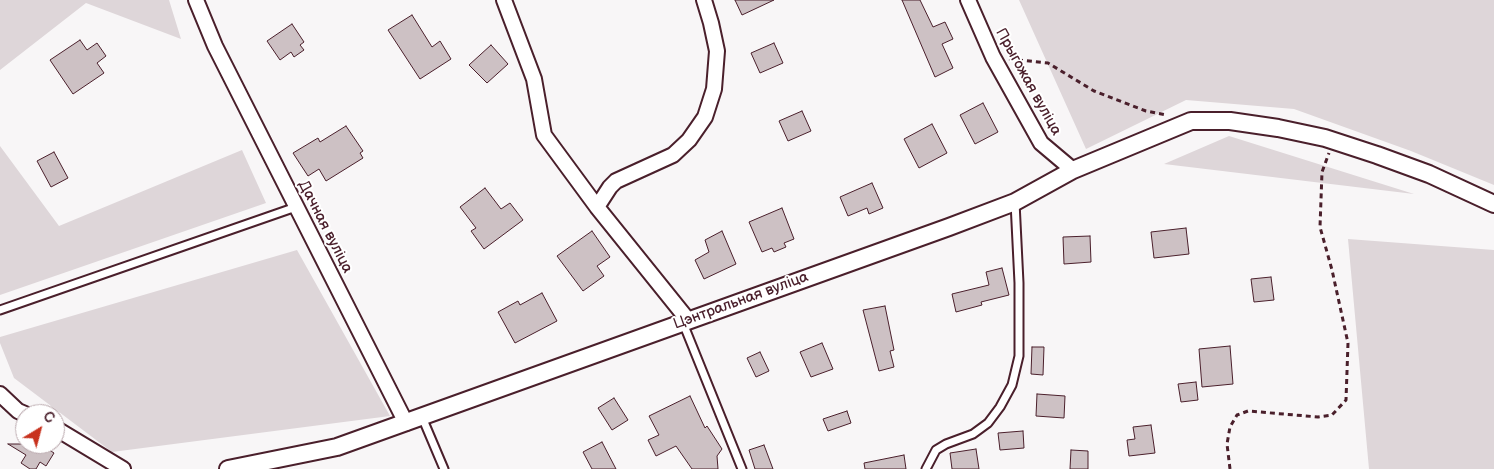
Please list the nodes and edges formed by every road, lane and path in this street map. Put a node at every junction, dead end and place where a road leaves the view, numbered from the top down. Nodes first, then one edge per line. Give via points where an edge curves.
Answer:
1 (196, 0) edge
2 (504, 0) edge
3 (704, 0) edge
4 (968, 0) edge
5 (993, 57) junction
6 (1191, 121) junction
7 (1333, 141) junction
8 (1073, 170) junction
9 (1015, 202) junction
10 (1494, 204) edge
11 (296, 207) junction
12 (597, 207) junction
13 (0, 310) edge
14 (685, 321) junction
15 (0, 394) edge
16 (15, 408) edge
17 (422, 417) junction
18 (406, 423) junction
19 (65, 434) edge
20 (123, 469) edge
21 (228, 469) edge
22 (444, 469) edge
23 (742, 469) edge
24 (926, 469) edge
25 (1230, 469) edge

1 - 11 street, Дачная вуліца via 215,46
2 - 12 street via 534,79 544,135
3 - 12 street via 717,51 714,89 705,117 689,140 673,155 616,181
4 - 5 street, Прыгожая вуліца
5 - 6 path via 1048,63 1094,91 1146,110
5 - 8 street, Прыгожая вуліца via 1041,143
6 - 7 street via 1230,121
6 - 8 street, Цэнтральная вуліца
7 - 10 street via 1429,174
7 - 25 path via 1322,172 1320,227 1348,343 1346,400 1332,414 1318,417 1248,412 1237,415 1230,426 1227,444
8 - 9 street, Цэнтральная вуліца
9 - 14 street, Цэнтральная вуліца
9 - 24 lane via 1019,356 1012,385 988,422 972,434 936,450
11 - 13 lane
11 - 18 street, Дачная вуліца
12 - 14 street
14 - 17 street, Цэнтральная вуліца
14 - 23 lane
15 - 16 street
17 - 18 street, Цэнтральная вуліца
17 - 22 lane
18 - 21 street, Цэнтральная вуліца via 337,447
19 - 20 street

